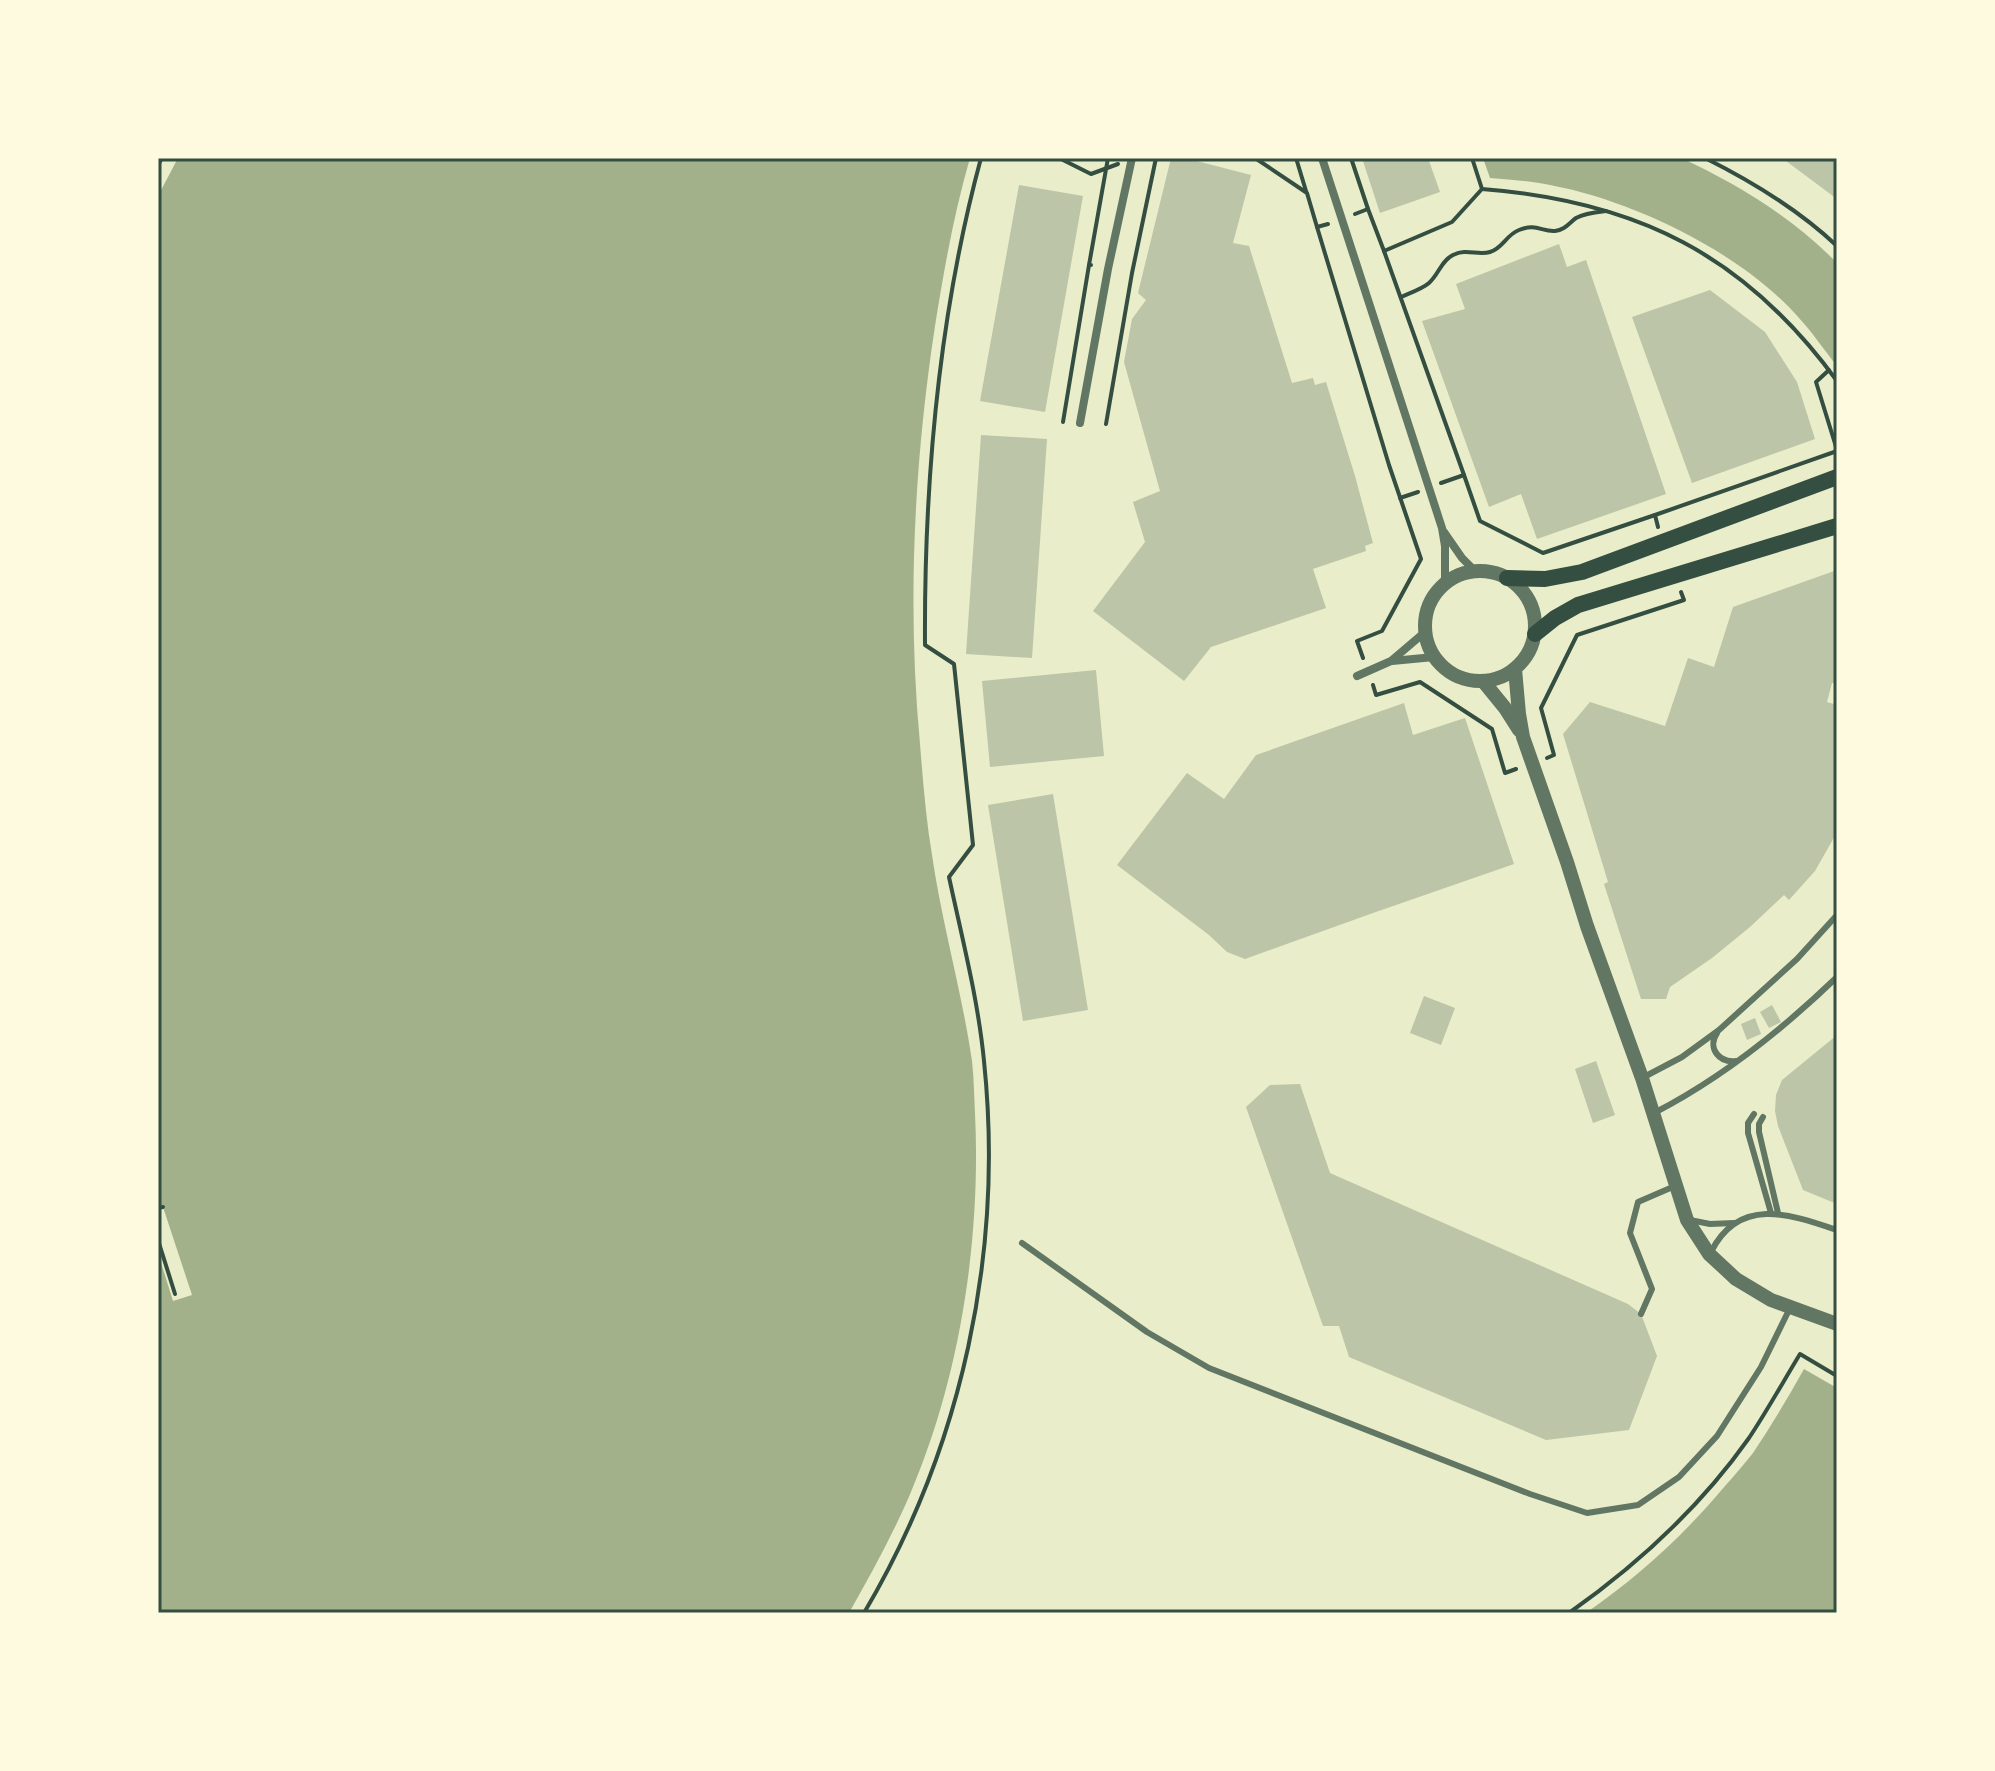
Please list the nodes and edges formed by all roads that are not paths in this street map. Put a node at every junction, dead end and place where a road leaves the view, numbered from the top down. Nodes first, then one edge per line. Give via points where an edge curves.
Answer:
1 (1322, 158) edge
2 (1132, 159) edge
3 (1080, 423) dead end
4 (1837, 477) edge
5 (1837, 526) edge
6 (1442, 528) junction
7 (1475, 571) junction
8 (1507, 578) junction
9 (1445, 584) junction
10 (1425, 632) junction
11 (1535, 634) junction
12 (1434, 657) junction
13 (1391, 661) junction
14 (1515, 669) junction
15 (1357, 676) dead end
16 (1483, 681) junction
17 (1523, 737) junction
18 (1837, 915) edge
19 (1837, 977) edge
20 (1719, 1030) junction
21 (1738, 1061) junction
22 (1642, 1078) junction
23 (1654, 1113) junction
24 (1754, 1114) dead end
25 (1763, 1117) dead end
26 (1675, 1186) junction
27 (1775, 1213) junction
28 (1687, 1220) junction
29 (1734, 1223) junction
30 (1837, 1230) edge
31 (1022, 1243) dead end
32 (1709, 1254) junction
33 (1790, 1308) junction
34 (1641, 1314) dead end
35 (1837, 1324) edge

1 - 6 street
2 - 3 street
4 - 8 main road via 1582,572 1545,579
5 - 11 main road via 1578,605
6 - 7 street
6 - 9 street
7 - 8 street
7 - 9 street
8 - 11 street via 1532,608
9 - 10 street via 1429,605
10 - 12 street
10 - 13 street
11 - 14 street
12 - 13 street
12 - 16 street via 1453,675
13 - 15 street
14 - 16 street
14 - 17 street
16 - 17 street
17 - 22 street
18 - 20 lane
19 - 21 lane
20 - 21 lane via 1713,1049 1719,1058
20 - 22 lane
21 - 23 lane
22 - 23 street
23 - 26 street
24 - 27 lane via 1748,1133
25 - 27 lane via 1759,1132
26 - 28 street
26 - 34 lane via 1638,1202 1630,1233 1652,1289
27 - 29 lane
27 - 30 lane
28 - 29 lane
28 - 32 street
29 - 32 lane
31 - 33 lane via 1147,1332 1209,1368 1587,1513 1638,1505 1679,1477 1717,1436 1761,1367
32 - 33 street via 1736,1279
33 - 35 street

